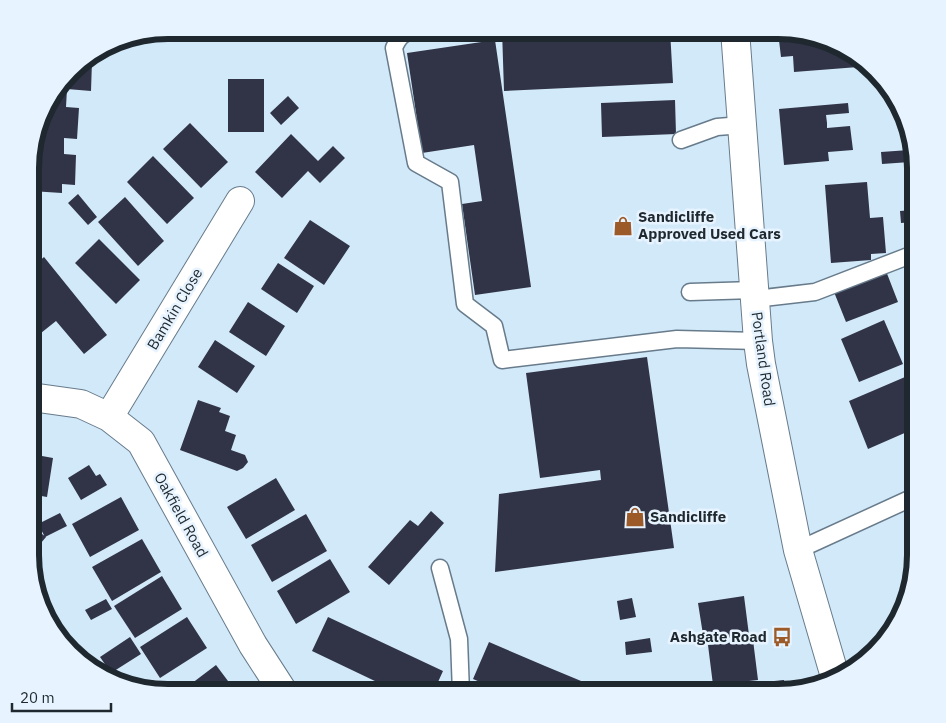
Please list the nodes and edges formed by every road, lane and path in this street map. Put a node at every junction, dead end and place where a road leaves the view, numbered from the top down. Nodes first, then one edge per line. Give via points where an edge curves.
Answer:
1 (398, 39) edge
2 (736, 39) edge
3 (742, 125) junction
4 (681, 140) dead end
5 (240, 201) dead end
6 (907, 256) edge
7 (690, 292) dead end
8 (754, 295) junction
9 (758, 341) junction
10 (39, 398) edge
11 (109, 417) junction
12 (907, 500) edge
13 (798, 550) junction
14 (440, 568) dead end
15 (834, 672) edge
16 (278, 684) edge
17 (461, 684) edge

1 - 9 lane via 394,48 416,163 450,182 465,304 494,326 502,360 677,339
2 - 3 street, Portland Road
3 - 4 lane via 717,126
3 - 8 street, Portland Road
5 - 11 street, Bamkin Close
6 - 8 lane via 815,292
7 - 8 lane
8 - 9 street, Portland Road
9 - 13 street, Portland Road
10 - 11 street, Oakfield Road via 81,404
11 - 16 street, Oakfield Road via 141,442 253,646
12 - 13 lane
13 - 15 street, Portland Road
14 - 17 lane via 459,639

